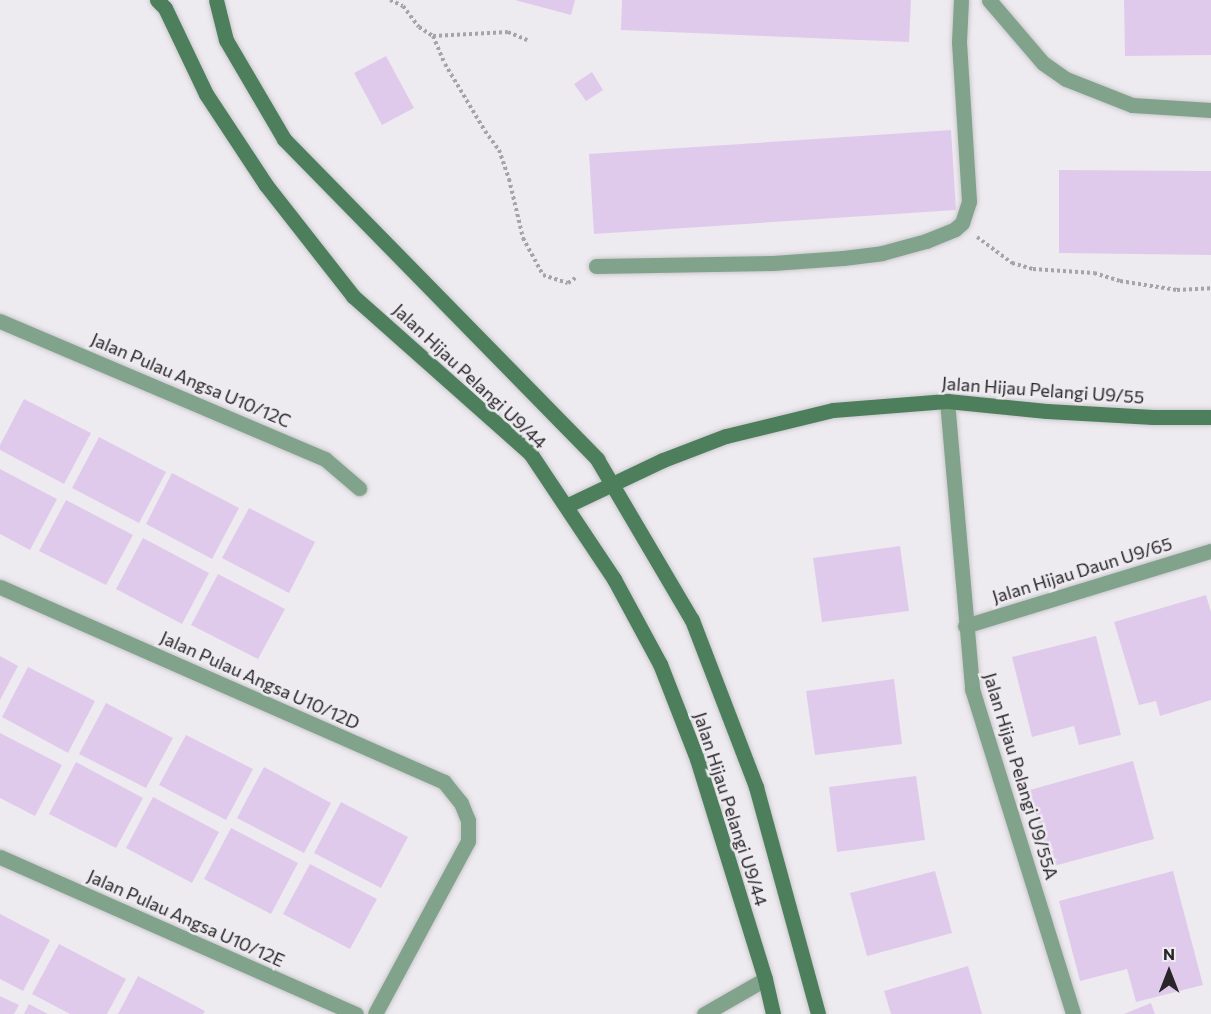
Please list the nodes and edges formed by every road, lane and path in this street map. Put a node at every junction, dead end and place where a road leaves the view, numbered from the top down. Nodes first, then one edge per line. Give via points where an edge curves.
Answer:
1 (157, 0) edge
2 (216, 0) edge
3 (390, 0) edge
4 (961, 0) edge
5 (989, 0) edge
6 (433, 36) junction
7 (527, 40) dead end
8 (1211, 110) edge
9 (962, 223) junction
10 (596, 266) joint
11 (1211, 288) edge
12 (0, 321) edge
13 (947, 401) junction
14 (1211, 417) edge
15 (610, 484) junction
16 (359, 488) dead end
17 (566, 506) junction
18 (1211, 551) edge
19 (0, 587) edge
20 (965, 626) junction
21 (0, 857) edge
22 (765, 979) junction
23 (356, 1014) edge
24 (375, 1014) edge
25 (704, 1014) edge
26 (773, 1014) edge
27 (818, 1014) edge
28 (1073, 1014) edge

1 - 17 street, Jalan Hijau Pelangi U9/44 via 206,94 260,176 353,296 530,453
2 - 15 street, Jalan Hijau Pelangi U9/44 via 226,40 284,139 597,459
3 - 6 path via 403,6 419,27
4 - 9 street via 959,42 969,201
5 - 8 street via 1043,63 1066,79 1132,105
6 - 7 path via 508,32
6 - 10 path via 445,63 499,150 523,238 543,275 568,283
9 - 10 street via 926,241 843,258
9 - 11 path via 1012,263 1032,269 1094,273 1177,290
12 - 16 street, Jalan Pulau Angsa U10/12C via 325,459
13 - 14 street, Jalan Hijau Pelangi U9/55 via 1059,412
13 - 15 street, Jalan Hijau Pelangi U9/55 via 833,410 726,436
13 - 20 street, Jalan Hijau Pelangi U9/55A
15 - 17 street, Jalan Hijau Pelangi U9/55
15 - 27 street, Jalan Hijau Pelangi U9/44 via 692,620 756,787
17 - 22 street, Jalan Hijau Pelangi U9/44 via 614,579 660,664 697,759
18 - 20 street, Jalan Hijau Daun U9/65
19 - 24 street, Jalan Pulau Angsa U10/12D via 444,782 461,803 468,820 468,841
20 - 28 street, Jalan Hijau Pelangi U9/55A via 972,689
21 - 23 street, Jalan Pulau Angsa U10/12E
22 - 25 street
22 - 26 street, Jalan Hijau Pelangi U9/44

